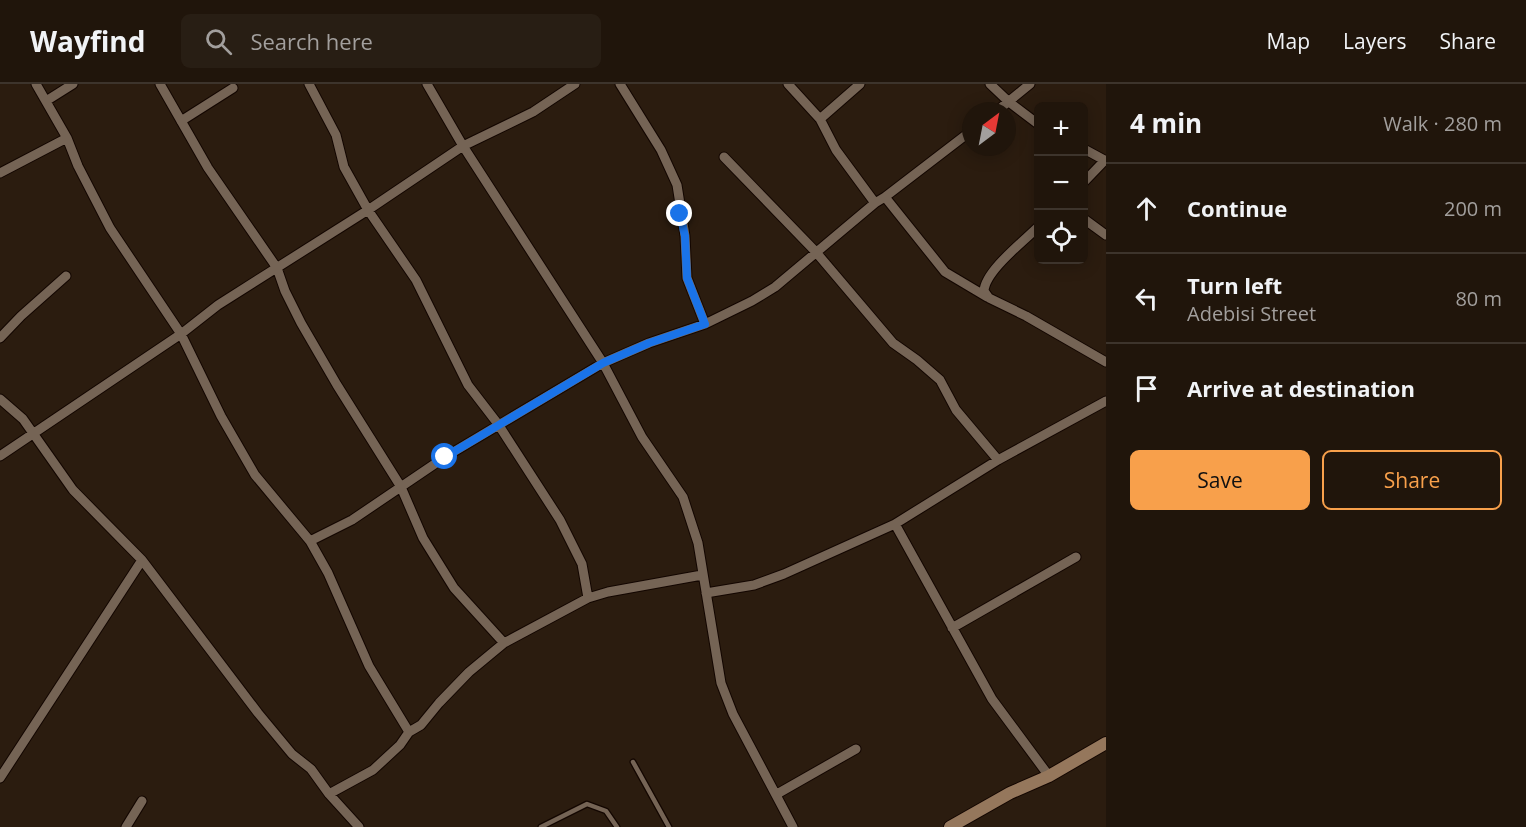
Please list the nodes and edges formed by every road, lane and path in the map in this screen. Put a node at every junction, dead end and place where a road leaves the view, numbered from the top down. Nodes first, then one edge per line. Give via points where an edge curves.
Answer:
1 (36, 84) edge
2 (73, 84) edge
3 (160, 84) edge
4 (309, 84) edge
5 (428, 84) edge
6 (575, 84) edge
7 (620, 84) edge
8 (788, 84) edge
9 (860, 84) edge
10 (990, 84) edge
11 (1030, 84) edge
12 (233, 88) dead end
13 (46, 100) junction
14 (1009, 102) joint
15 (1016, 107) edge
16 (820, 119) junction
17 (181, 121) junction
18 (1034, 121) edge
19 (67, 138) junction
20 (962, 138) edge
21 (463, 146) junction
22 (1088, 151) edge
23 (724, 157) dead end
24 (1106, 160) edge
25 (0, 173) edge
26 (1088, 177) edge
27 (885, 197) junction
28 (875, 203) junction
29 (368, 210) junction
30 (1088, 222) edge
31 (1034, 231) edge
32 (1106, 235) edge
33 (815, 251) junction
34 (277, 268) junction
35 (66, 276) dead end
36 (989, 298) junction
37 (705, 324) junction
38 (181, 334) junction
39 (0, 338) edge
40 (1106, 362) edge
41 (603, 363) junction
42 (0, 399) edge
43 (1106, 401) edge
44 (498, 424) junction
45 (34, 433) junction
46 (0, 456) edge
47 (998, 460) junction
48 (401, 487) junction
49 (895, 524) junction
50 (309, 541) junction
51 (1076, 557) dead end
52 (142, 560) junction
53 (702, 575) junction
54 (706, 593) junction
55 (588, 598) junction
56 (952, 628) junction
57 (504, 643) junction
58 (409, 732) junction
59 (1106, 743) edge
60 (856, 749) dead end
61 (633, 762) dead end
62 (1049, 776) junction
63 (0, 778) edge
64 (329, 794) junction
65 (777, 794) junction
66 (142, 801) dead end
67 (126, 827) edge
68 (359, 827) edge
69 (541, 827) edge
70 (617, 827) edge
71 (669, 827) edge
72 (793, 827) edge
73 (950, 827) edge

1 - 13 street
2 - 13 street
3 - 17 street
4 - 29 street via 336,135 344,167
5 - 21 street
6 - 21 street via 533,112
7 - 37 street via 677,184 687,278
8 - 16 street
9 - 16 street
10 - 14 street
11 - 14 street
12 - 17 street
13 - 19 street
15 - 18 street
16 - 28 street via 836,150
17 - 34 street via 208,168
19 - 25 street
19 - 38 street via 110,228
20 - 27 street
21 - 29 street
21 - 41 street
22 - 24 street
23 - 33 street
24 - 26 street
27 - 28 street
27 - 36 street via 945,272
28 - 33 street
29 - 34 street
29 - 44 street via 416,280 468,385
30 - 32 street
31 - 36 street via 987,280 984,291
33 - 37 street via 775,287
33 - 47 street via 893,343 940,380 956,410
34 - 38 street
34 - 48 street via 301,322
35 - 39 street
36 - 40 street
37 - 41 street
38 - 45 street
38 - 50 street via 255,475
41 - 44 street
41 - 53 street via 642,437 683,496 698,543
42 - 45 street
43 - 47 street
44 - 48 street
44 - 55 street via 560,520 582,564
45 - 46 street
45 - 52 street via 73,490
47 - 49 street
48 - 50 street via 352,520
48 - 57 street via 423,538 454,588
49 - 54 street via 754,585
49 - 56 street
50 - 58 street via 328,573 369,666
51 - 56 street
52 - 63 street
52 - 64 street via 245,697
53 - 54 street
53 - 55 street
54 - 65 street via 721,683 733,714
55 - 57 street
56 - 62 street via 992,699
57 - 58 street via 469,672 422,725
58 - 64 street via 373,770
59 - 62 street
60 - 65 street
61 - 71 lane
62 - 73 street
64 - 68 street
65 - 72 street
66 - 67 street
69 - 70 lane via 587,804 606,811

